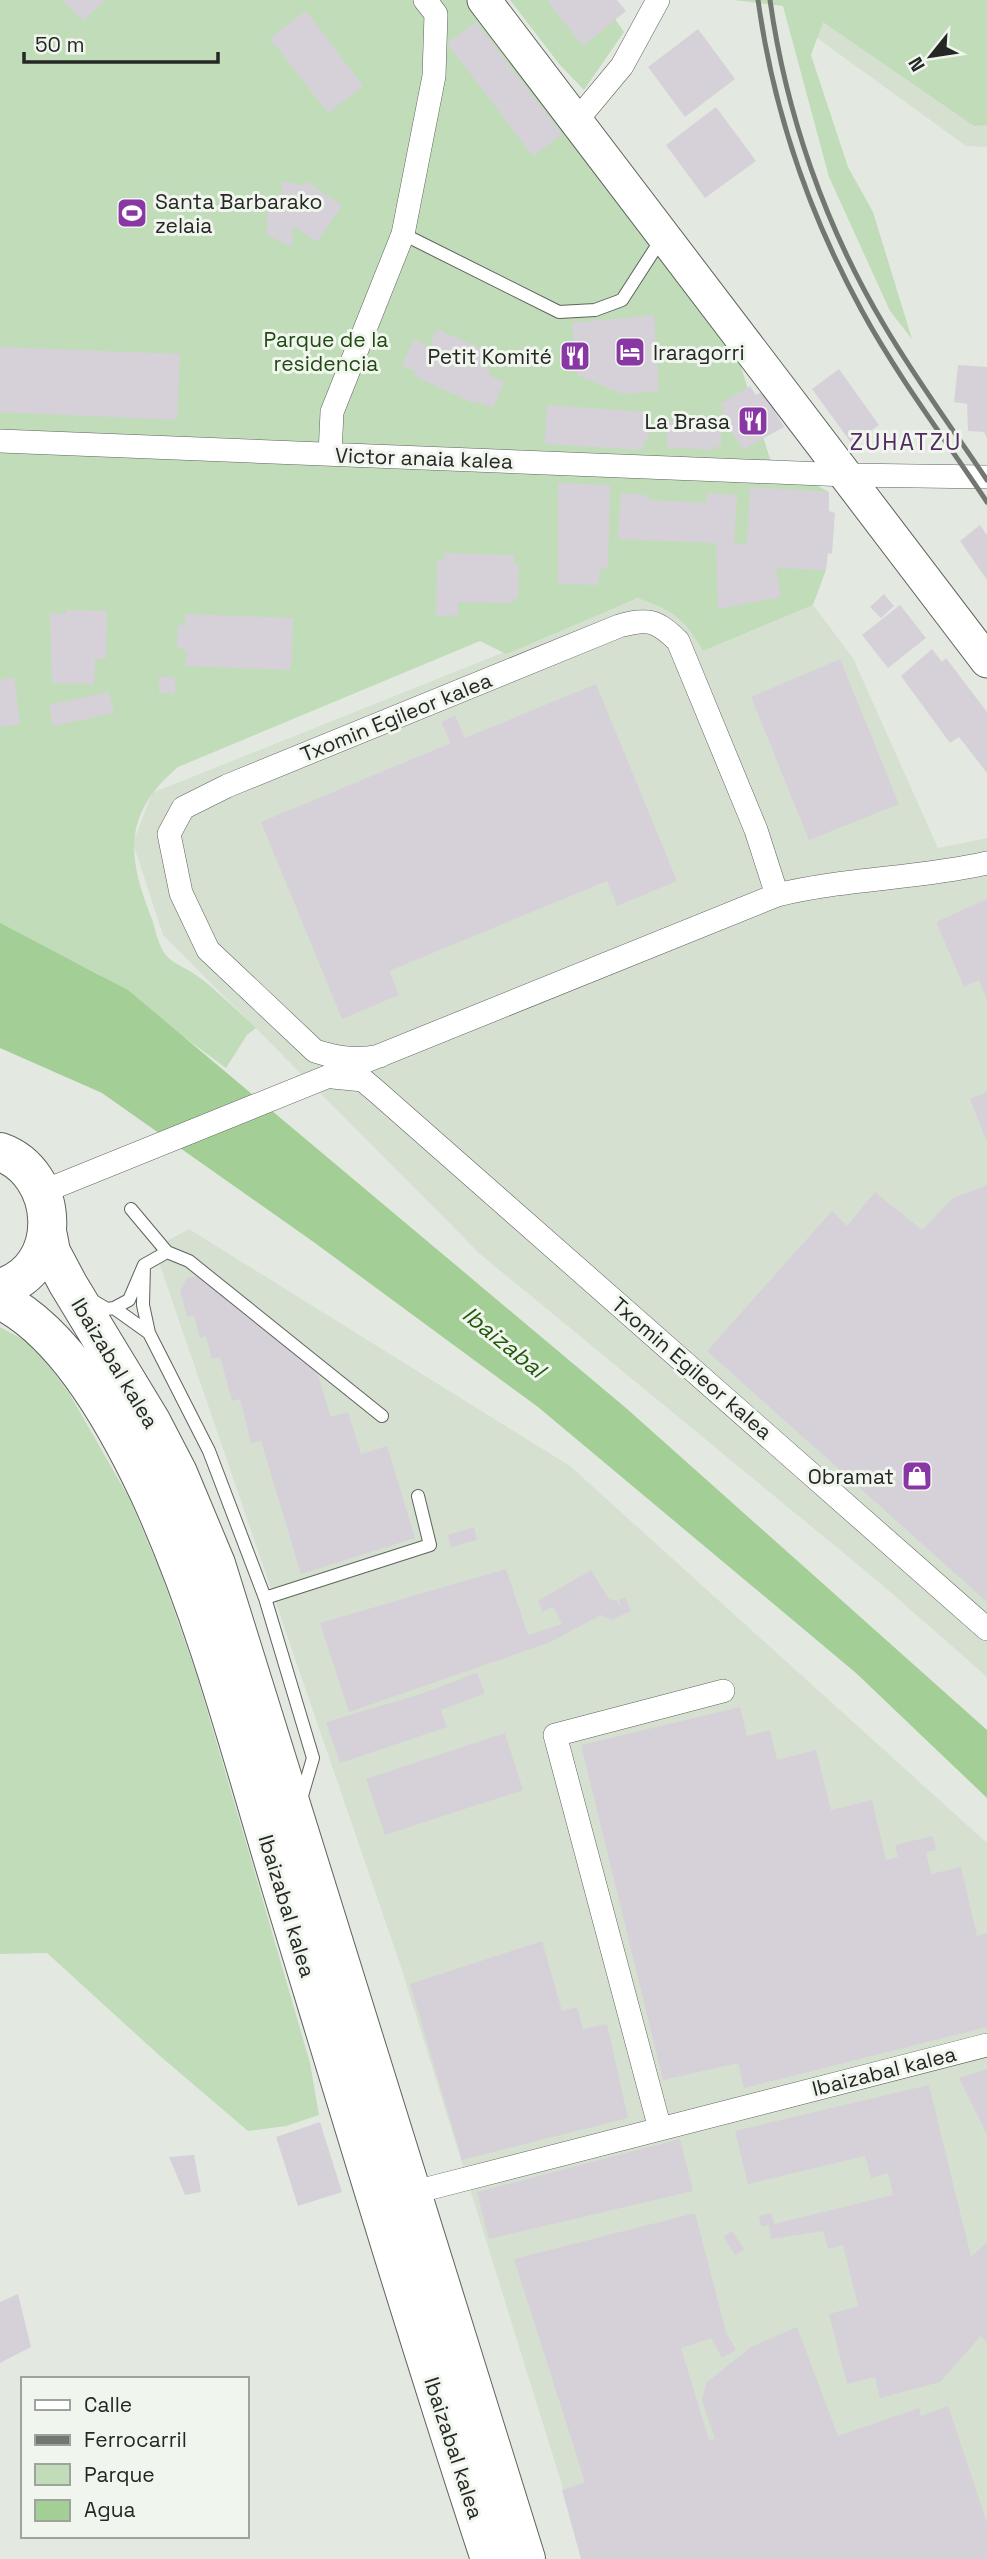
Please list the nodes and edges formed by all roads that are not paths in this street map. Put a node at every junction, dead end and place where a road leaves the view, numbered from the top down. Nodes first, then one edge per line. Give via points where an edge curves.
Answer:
1 (425, 0) edge
2 (484, 0) edge
3 (654, 3) edge
4 (577, 120) junction
5 (403, 234) junction
6 (664, 235) junction
7 (0, 441) edge
8 (330, 454) junction
9 (847, 475) junction
10 (987, 477) edge
11 (987, 662) edge
12 (987, 863) edge
13 (777, 895) junction
14 (315, 1051) junction
15 (371, 1058) junction
16 (328, 1077) junction
17 (396, 1108) junction
18 (0, 1152) edge
19 (42, 1192) junction
20 (131, 1209) dead end
21 (167, 1252) junction
22 (55, 1258) junction
23 (144, 1265) junction
24 (0, 1287) edge
25 (0, 1300) edge
26 (114, 1308) junction
27 (149, 1334) junction
28 (382, 1416) dead end
29 (418, 1496) dead end
30 (265, 1598) junction
31 (987, 1629) edge
32 (723, 1691) dead end
33 (296, 1815) junction
34 (987, 2045) edge
35 (660, 2129) junction
36 (411, 2193) junction
37 (490, 2559) edge
38 (526, 2559) edge

1 - 5 street via 436,14 434,76
2 - 4 street
3 - 4 street via 622,66
4 - 6 street
5 - 6 lane via 559,312 595,310 622,300
5 - 8 street via 332,411
6 - 9 street
7 - 8 street, Victor anaia kalea
8 - 9 street, Victor anaia kalea
9 - 10 street
9 - 11 street
12 - 13 street, Txomin Egileor kalea via 926,876 808,887
13 - 14 street, Txomin Egileor kalea via 756,830 678,641 663,627 644,619 619,626 183,808 169,834 181,893 195,927 208,950
13 - 15 street, Txomin Egileor kalea
14 - 15 street, Txomin Egileor kalea via 334,1058
14 - 16 street via 330,1068
15 - 16 street, Txomin Egileor kalea
15 - 17 street via 379,1083
16 - 17 street, Txomin Egileor kalea via 363,1080
16 - 19 street, Txomin Egileor kalea
17 - 31 street, Txomin Egileor kalea
18 - 19 highway via 31,1172
19 - 22 highway
20 - 21 lane
21 - 23 lane
21 - 28 lane via 189,1261
22 - 24 highway via 39,1257 24,1274
22 - 26 lane via 107,1309
22 - 33 highway, Ibaizabal kalea via 151,1421 198,1518 239,1631
23 - 26 lane via 129,1300
23 - 27 lane
25 - 37 highway, Ibaizabal kalea via 36,1324 68,1358 106,1413 166,1532 230,1717
26 - 27 lane
27 - 30 lane via 209,1451
29 - 30 lane via 430,1545
30 - 33 lane via 313,1758
32 - 35 street via 555,1735
33 - 36 highway, Ibaizabal kalea
34 - 35 street, Ibaizabal kalea
35 - 36 street, Ibaizabal kalea
36 - 38 highway, Ibaizabal kalea

